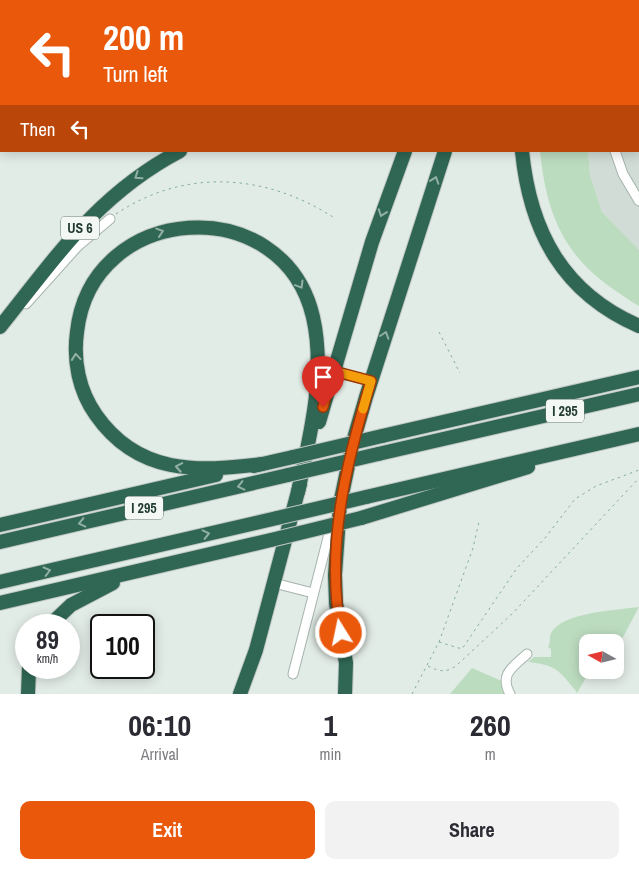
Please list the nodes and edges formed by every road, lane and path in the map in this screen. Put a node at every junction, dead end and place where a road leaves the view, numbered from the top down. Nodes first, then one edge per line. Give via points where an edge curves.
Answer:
1 (178, 152) edge
2 (405, 152) edge
3 (445, 152) edge
4 (522, 152) edge
5 (616, 152) edge
6 (639, 201) edge
7 (110, 219) joint
8 (336, 219) dead end
9 (639, 326) edge
10 (0, 327) edge
11 (439, 332) dead end
12 (0, 333) edge
13 (333, 371) junction
14 (460, 373) dead end
15 (639, 377) edge
16 (371, 381) junction
17 (639, 394) edge
18 (357, 428) junction
19 (639, 434) edge
20 (614, 440) junction
21 (262, 464) junction
22 (639, 470) edge
23 (639, 478) edge
24 (298, 492) junction
25 (479, 522) dead end
26 (0, 525) edge
27 (0, 542) edge
28 (182, 561) junction
29 (0, 582) edge
30 (274, 583) junction
31 (313, 593) junction
32 (0, 603) edge
33 (60, 614) edge
34 (260, 635) junction
35 (439, 642) junction
36 (527, 654) dead end
37 (428, 666) junction
38 (293, 674) dead end
39 (29, 679) edge
40 (28, 694) edge
41 (240, 694) edge
42 (245, 694) edge
43 (346, 694) edge
44 (412, 694) edge
45 (510, 694) edge

1 -> 10 highway, US 6 via 138,176 102,205
2 -> 13 highway via 374,234
16 -> 3 highway
4 - 9 highway via 531,205 555,258 593,300
5 - 6 street via 623,174
7 - 8 path via 167,190 231,181 281,191 305,200
7 - 12 street via 78,246
11 - 14 path
13 - 16 street
13 - 24 highway
15 - 21 highway, bridge
16 - 18 highway
17 -> 27 highway, I 295, bridge
18 - 31 street
18 - 43 highway via 340,504 335,562 336,603 346,663
19 - 20 highway
20 - 28 highway, bridge via 361,518
29 -> 20 highway, bridge
21 -> 24 highway via 202,470 156,462 117,438 89,403 80,382 76,360 76,338 82,308 106,266 137,242 179,227 203,226 226,230 268,250 298,281 313,316 317,351 313,418
21 - 26 highway
22 - 35 path via 596,486 575,499 517,568 462,649
23 - 37 path via 512,614 457,666 444,672
24 - 30 highway
25 - 35 path via 473,548
28 - 32 highway
28 - 33 highway via 92,593
30 - 31 street
30 - 34 highway
31 - 38 street
34 - 41 highway
34 - 42 street
35 - 37 path
36 - 45 street via 505,678
37 - 44 path
39 - 40 highway

